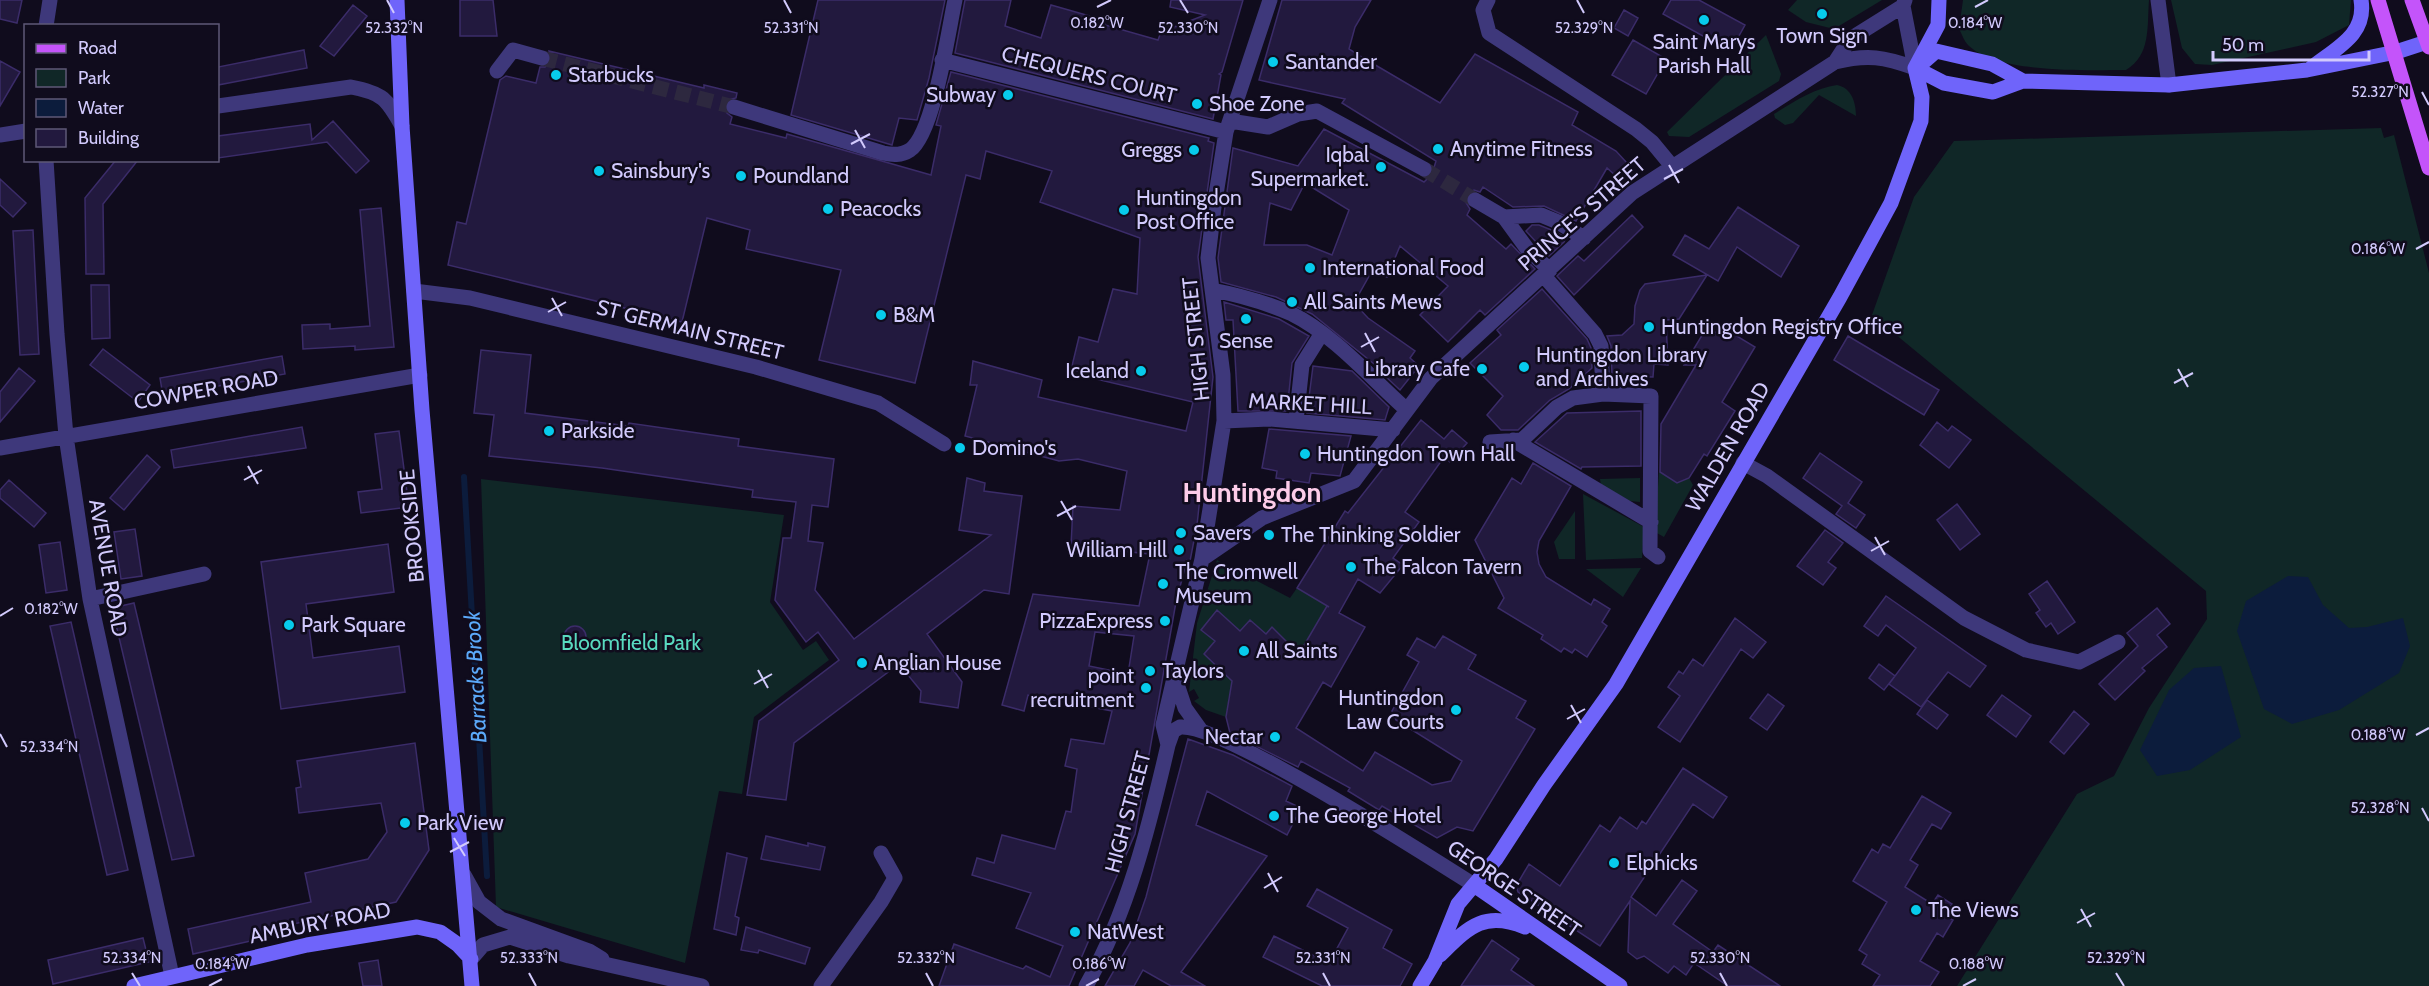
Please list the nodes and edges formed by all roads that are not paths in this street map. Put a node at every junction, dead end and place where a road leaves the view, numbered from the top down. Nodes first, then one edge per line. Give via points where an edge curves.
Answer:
1 (50, 0) edge
2 (397, 0) edge
3 (955, 0) edge
4 (1270, 0) edge
5 (1488, 0) edge
6 (1939, 0) edge
7 (2158, 0) edge
8 (2361, 0) edge
9 (2378, 0) edge
10 (2412, 0) edge
11 (1904, 3) edge
12 (46, 24) edge
13 (2428, 44) edge
14 (2396, 52) junction
15 (542, 58) tunnel mouth
16 (942, 60) junction
17 (1835, 62) junction
18 (1916, 69) junction
19 (2307, 70) junction
20 (497, 71) dead end
21 (2023, 81) junction
22 (2169, 85) junction
23 (219, 106) edge
24 (734, 107) tunnel mouth
25 (402, 126) junction
26 (1228, 126) junction
27 (24, 131) edge
28 (0, 135) edge
29 (46, 162) edge
30 (1671, 165) junction
31 (2429, 168) edge
32 (1424, 169) tunnel mouth
33 (1475, 200) tunnel mouth
34 (1504, 217) junction
35 (1584, 238) junction
36 (1547, 273) junction
37 (1212, 290) junction
38 (414, 291) junction
39 (1322, 333) junction
40 (420, 375) junction
41 (1431, 378) joint
42 (1603, 394) junction
43 (1407, 410) junction
44 (1296, 421) junction
45 (1224, 422) junction
46 (1393, 430) junction
47 (66, 436) junction
48 (1513, 440) junction
49 (1491, 442) dead end
50 (944, 444) dead end
51 (0, 448) edge
52 (1743, 463) junction
53 (1651, 522) junction
54 (1658, 556) dead end
55 (1202, 559) junction
56 (204, 574) dead end
57 (90, 599) junction
58 (2118, 642) dead end
59 (1176, 678) junction
60 (1200, 729) junction
61 (1168, 745) junction
62 (881, 853) dead end
63 (464, 875) junction
64 (1471, 888) junction
65 (1539, 932) junction
66 (471, 959) junction
67 (1435, 961) junction
68 (612, 965) junction
69 (172, 976) junction
70 (134, 986) edge
71 (472, 986) edge
72 (702, 986) edge
73 (822, 986) edge
74 (1086, 986) edge
75 (1420, 986) edge
76 (1620, 986) edge

1 - 12 street
2 - 25 main road, BROOKSIDE
3 - 16 street
4 - 26 street, HIGH STREET
5 - 30 street via 1483,10 1488,33 1636,129
6 - 18 main road via 1938,25
7 - 22 street
8 - 19 main road via 2360,24 2352,36
9 - 14 main road
10 - 13 main road
11 - 17 street, PRINCE'S STREET via 1847,42
11 - 18 street
13 - 14 main road
14 - 19 main road
14 - 31 main road
15 - 20 street via 513,50
16 - 24 street via 922,137 908,151 897,155
16 - 26 street, CHEQUERS COURT
17 - 18 street, PRINCE'S STREET via 1861,56 1886,58
17 - 30 street, PRINCE'S STREET
18 - 21 main road via 1944,83 1993,92
18 - 21 main road via 1936,51 1992,64
18 - 52 main road, WALDEN ROAD via 1922,97 1921,121 1891,203
19 - 22 main road
21 - 22 main road
23 - 25 street via 351,87 387,100
25 - 38 main road, BROOKSIDE
26 - 32 street, CHEQUERS COURT via 1268,127 1298,114 1317,111
26 - 37 street, HIGH STREET via 1208,255
27 - 28 street
29 - 47 street, AVENUE ROAD
30 - 35 street, PRINCE'S STREET via 1632,193
33 - 34 street
34 - 35 street via 1541,216
34 - 36 street
35 - 36 street, PRINCE'S STREET
36 - 41 street, PRINCE'S STREET
36 - 42 street via 1601,345
37 - 39 street via 1293,315
37 - 45 street, HIGH STREET via 1223,375
38 - 40 main road, BROOKSIDE
38 - 50 street, ST GERMAIN STREET via 470,298 756,367 878,403
39 - 43 street
39 - 44 street via 1302,365
40 - 47 street, COWPER ROAD
40 - 63 main road, BROOKSIDE
41 - 43 street, MARKET HILL
42 - 48 street via 1573,398 1557,407 1522,440
42 - 53 street via 1651,396
43 - 46 street, MARKET HILL
44 - 45 street, MARKET HILL
44 - 46 street, MARKET HILL
45 - 55 street, HIGH STREET
46 - 55 street, MARKET HILL via 1354,481 1262,518
47 - 51 street, COWPER ROAD
47 - 57 street, AVENUE ROAD
48 - 49 street
48 - 53 street
52 - 58 street via 1767,476 1964,618 2026,650 2079,662
52 - 64 main road, WALDEN ROAD via 1617,684
53 - 54 street via 1650,551
55 - 59 street, HIGH STREET
56 - 57 street
57 - 69 street, AVENUE ROAD
59 - 60 street, HIGH STREET via 1185,708
59 - 61 street, HIGH STREET via 1163,725
60 - 61 street via 1180,727 1173,731
60 - 64 street, GEORGE STREET via 1329,797
61 - 74 street, HIGH STREET via 1139,861
62 - 73 street via 895,878
63 - 66 main road, BROOKSIDE
63 - 68 street via 479,902 501,919 589,951
64 - 65 main road, GEORGE STREET
64 - 67 main road, WALDEN ROAD via 1458,904
65 - 67 main road via 1520,924 1493,921 1472,925
65 - 76 main road, GEORGE STREET
66 - 68 street via 483,945 510,937
66 - 69 main road, AMBURY ROAD via 440,932 417,927 307,945
66 - 71 main road, BROOKSIDE
67 - 75 main road
68 - 72 street
69 - 70 main road, AMBURY ROAD

